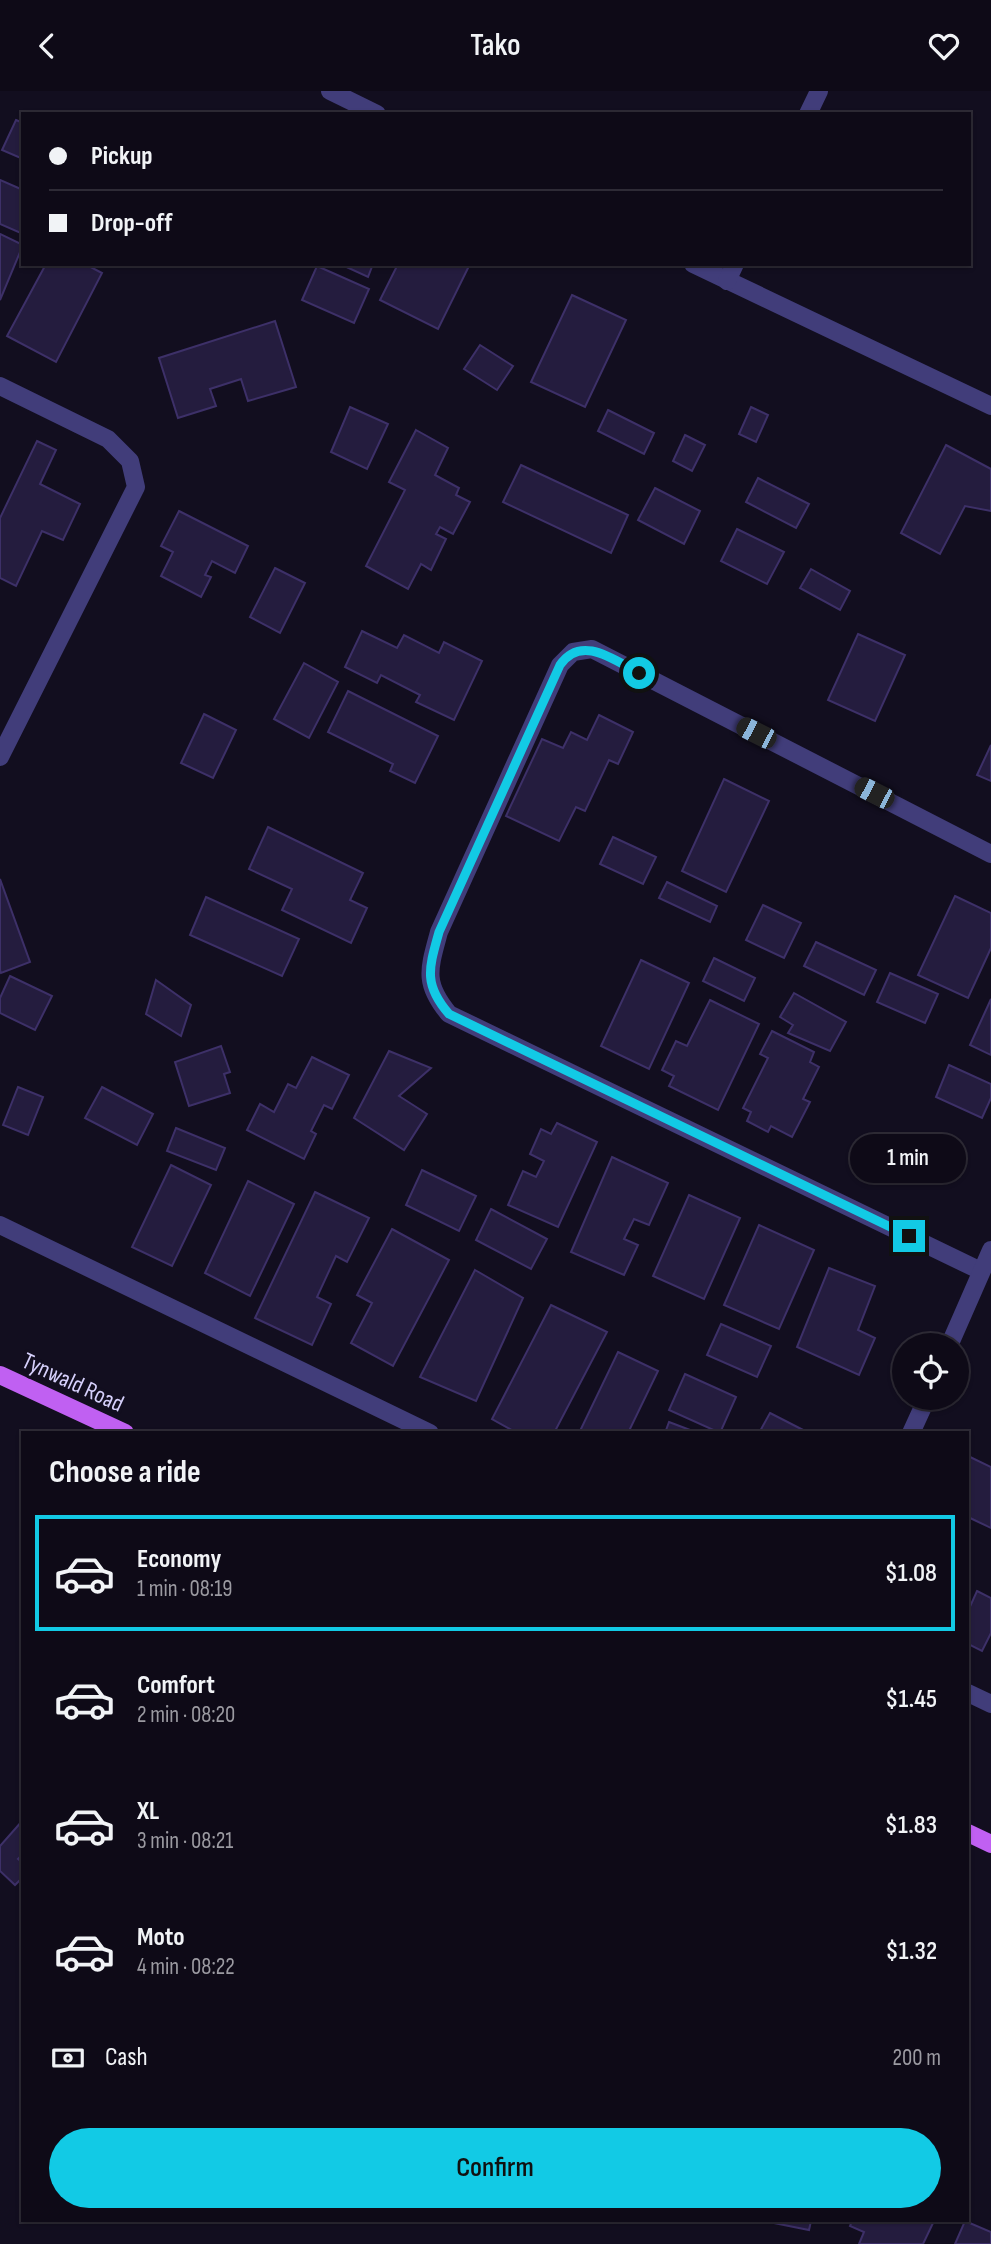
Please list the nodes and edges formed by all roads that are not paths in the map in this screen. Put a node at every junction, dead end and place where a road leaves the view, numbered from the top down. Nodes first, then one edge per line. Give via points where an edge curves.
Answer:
1 (330, 91) edge
2 (819, 91) edge
3 (373, 112) edge
4 (809, 112) edge
5 (702, 266) edge
6 (731, 272) edge
7 (0, 386) edge
8 (991, 406) edge
9 (0, 757) edge
10 (991, 854) edge
11 (0, 1224) edge
12 (991, 1250) edge
13 (981, 1271) junction
14 (955, 1333) edge
15 (0, 1375) edge
16 (922, 1410) edge
17 (121, 1431) edge
18 (426, 1431) edge
19 (912, 1431) edge
20 (969, 1694) edge
21 (991, 1705) edge
22 (969, 1833) edge
23 (991, 1844) edge

1 - 3 street
2 - 4 street
5 - 6 street
6 - 8 street
7 - 9 street via 108,439 130,461 136,487
10 - 13 street via 592,649 573,652 560,665 439,932 429,983 435,999 449,1014
11 - 18 street
12 - 13 street
13 - 14 street
15 - 17 main road, Tynwald Road
16 - 19 street
20 - 21 street
22 - 23 main road

